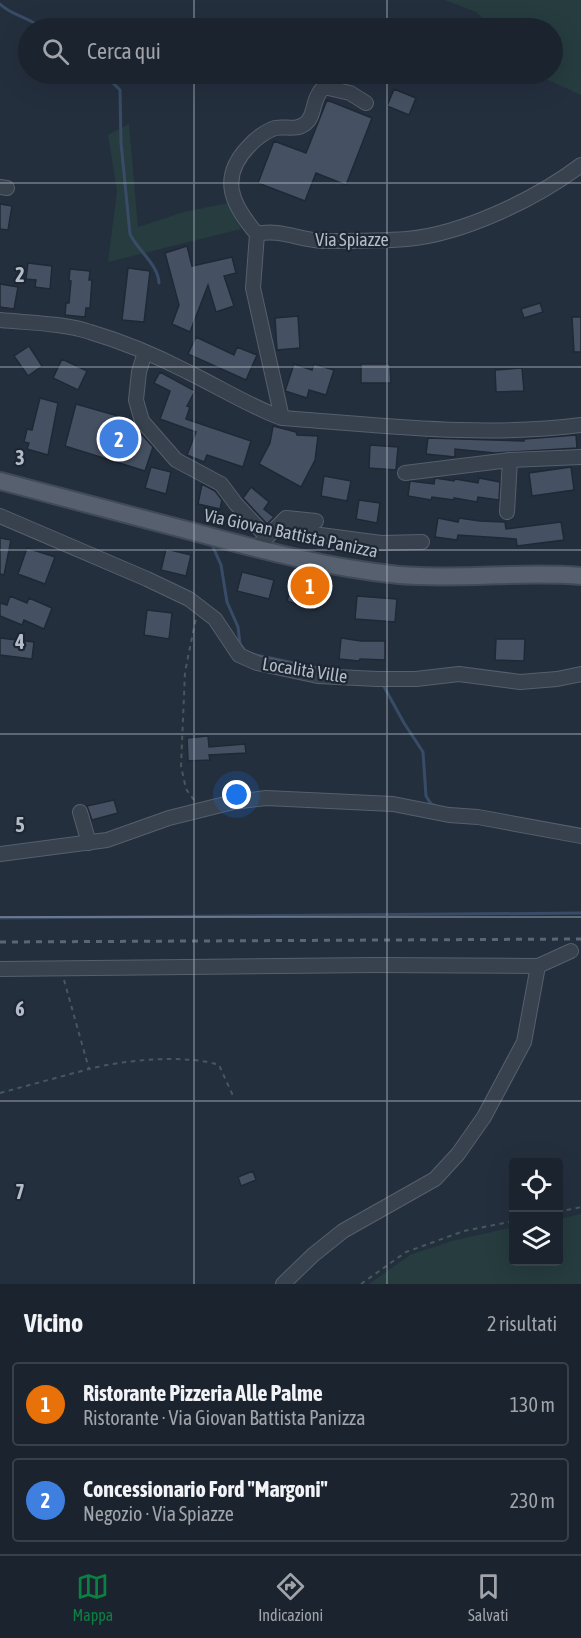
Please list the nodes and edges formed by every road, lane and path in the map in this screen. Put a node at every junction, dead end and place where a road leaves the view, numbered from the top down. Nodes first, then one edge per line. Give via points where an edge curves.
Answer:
1 (366, 103) dead end
2 (581, 165) edge
3 (257, 234) junction
4 (0, 320) edge
5 (145, 352) junction
6 (282, 418) junction
7 (581, 425) edge
8 (581, 457) edge
9 (510, 460) junction
10 (405, 473) dead end
11 (0, 481) edge
12 (0, 487) edge
13 (56, 496) junction
14 (507, 512) dead end
15 (0, 516) edge
16 (316, 521) dead end
17 (266, 538) junction
18 (422, 542) dead end
19 (581, 576) edge
20 (198, 606) junction
21 (581, 674) edge
22 (201, 810) junction
23 (80, 812) dead end
24 (581, 836) edge
25 (89, 843) junction
26 (0, 854) edge
27 (571, 951) dead end
28 (538, 966) junction
29 (0, 969) edge
30 (61, 969) junction
31 (88, 1070) junction
32 (0, 1093) edge
33 (234, 1098) dead end
34 (581, 1207) edge
35 (563, 1211) edge
36 (509, 1222) edge
37 (283, 1284) edge
38 (361, 1284) edge

1 - 3 street via 350,93 324,87 304,125 274,129 252,142 238,158 232,174 233,196 242,216
2 - 3 street, Via Spiazze via 539,193 438,233 407,239 322,241 268,231
3 - 6 street via 253,288
4 - 5 street via 89,331
5 - 6 street
5 - 17 street via 136,400 142,421 176,460 221,484
6 - 7 street via 482,431
8 - 9 street
9 - 10 street
9 - 14 street
11 - 13 main road, Via Giovan Battista Panizza
12 - 13 street
13 - 17 main road, Via Giovan Battista Panizza
15 - 20 street, Località Ville via 147,579
16 - 17 street, Via Giovan Battista Panizza via 286,518
17 - 18 street
17 - 19 main road, Via Giovan Battista Panizza via 317,562 400,575
20 - 21 street, Località Ville via 215,619 239,655 257,663 318,676 406,679 459,674 520,682
20 - 22 path via 185,672 181,766 186,789
22 - 24 street via 267,798 393,804
22 - 25 street
23 - 25 street
25 - 26 street
27 - 28 street
28 - 30 street
28 - 37 street via 524,1042 484,1117 458,1154 435,1179 343,1231
29 - 30 street
30 - 31 path
31 - 32 path
31 - 33 path via 171,1059 208,1061 219,1065
34 - 35 path
36 - 38 path via 464,1231 406,1252

